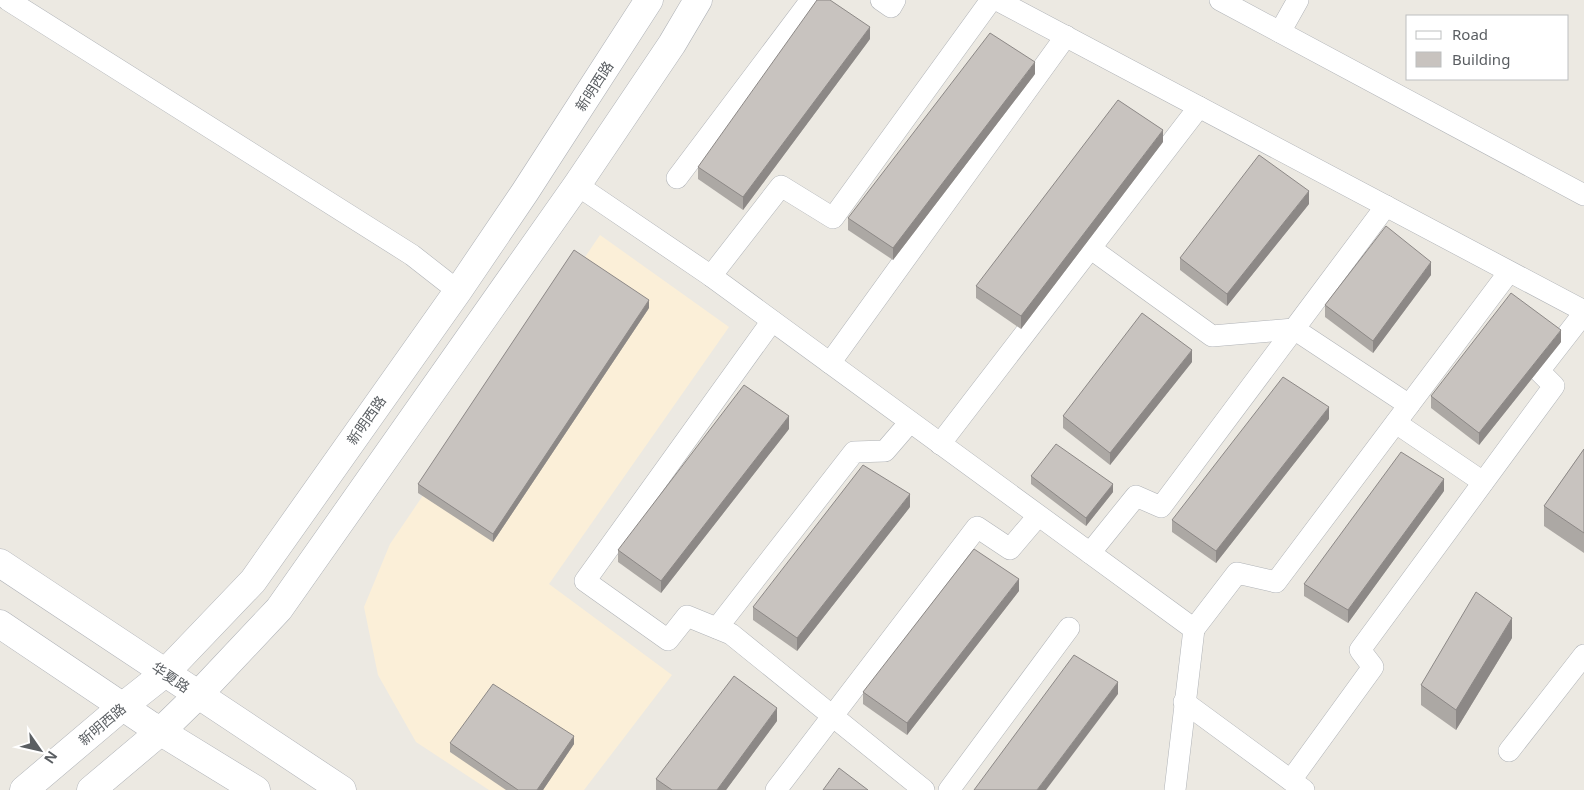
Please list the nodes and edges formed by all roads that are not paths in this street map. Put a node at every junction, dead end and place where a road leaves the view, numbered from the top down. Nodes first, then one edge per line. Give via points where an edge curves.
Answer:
1 (8, 0) edge
2 (649, 0) edge
3 (698, 0) edge
4 (811, 0) edge
5 (881, 0) edge
6 (895, 0) edge
7 (991, 0) edge
8 (997, 0) edge
9 (1220, 0) edge
10 (1298, 0) edge
11 (1280, 32) junction
12 (1066, 36) junction
13 (1198, 107) junction
14 (677, 178) dead end
15 (577, 185) junction
16 (1584, 195) edge
17 (1386, 206) junction
18 (1090, 248) junction
19 (1510, 272) junction
20 (711, 276) junction
21 (458, 290) junction
22 (1584, 312) edge
23 (772, 321) junction
24 (1294, 329) junction
25 (830, 363) junction
26 (1410, 405) junction
27 (910, 422) junction
28 (1396, 423) junction
29 (940, 444) junction
30 (1483, 482) junction
31 (1038, 516) junction
32 (1090, 553) junction
33 (0, 563) edge
34 (0, 624) edge
35 (717, 628) junction
36 (1069, 628) dead end
37 (1194, 629) junction
38 (1584, 655) edge
39 (165, 673) junction
40 (198, 695) junction
41 (1184, 702) junction
42 (122, 707) junction
43 (160, 732) junction
44 (1509, 751) dead end
45 (1298, 785) edge
46 (24, 790) edge
47 (91, 790) edge
48 (256, 790) edge
49 (342, 790) edge
50 (776, 790) edge
51 (924, 790) edge
52 (949, 790) edge
53 (1176, 790) edge

1 - 21 street via 412,255
2 - 21 street, 新明西路
3 - 15 street
4 - 14 street
5 - 6 street via 890,7
7 - 20 street via 832,218 781,186
8 - 12 street
9 - 11 street
10 - 11 street
11 - 16 street
12 - 13 street
12 - 25 street
13 - 17 street
13 - 18 street
15 - 20 street
15 - 40 street via 279,608
17 - 19 street
17 - 24 street
18 - 24 street via 1212,336
18 - 29 street
19 - 22 street
19 - 26 street
20 - 23 street
21 - 39 street, 新明西路 via 253,581
22 - 30 street via 1539,371 1554,386
23 - 25 street
23 - 35 street via 585,581 668,640 687,616
24 - 26 street
24 - 32 street via 1161,507 1136,496
25 - 27 street
26 - 28 street
27 - 29 street
27 - 35 street via 885,451 854,452
28 - 30 street
28 - 37 street via 1276,582 1237,573
29 - 31 street
30 - 45 street via 1360,650 1373,667
31 - 32 street
31 - 50 street via 1010,549 977,527
32 - 37 street
33 - 39 street, 华夏路
34 - 42 street
35 - 51 street via 731,634
36 - 52 street
37 - 41 street
38 - 44 street
39 - 40 street, 华夏路
39 - 42 street, 新明西路
40 - 43 street
40 - 49 street, 华夏路
41 - 45 street
41 - 53 street
42 - 43 street
42 - 46 street, 新明西路
43 - 47 street
43 - 48 street

